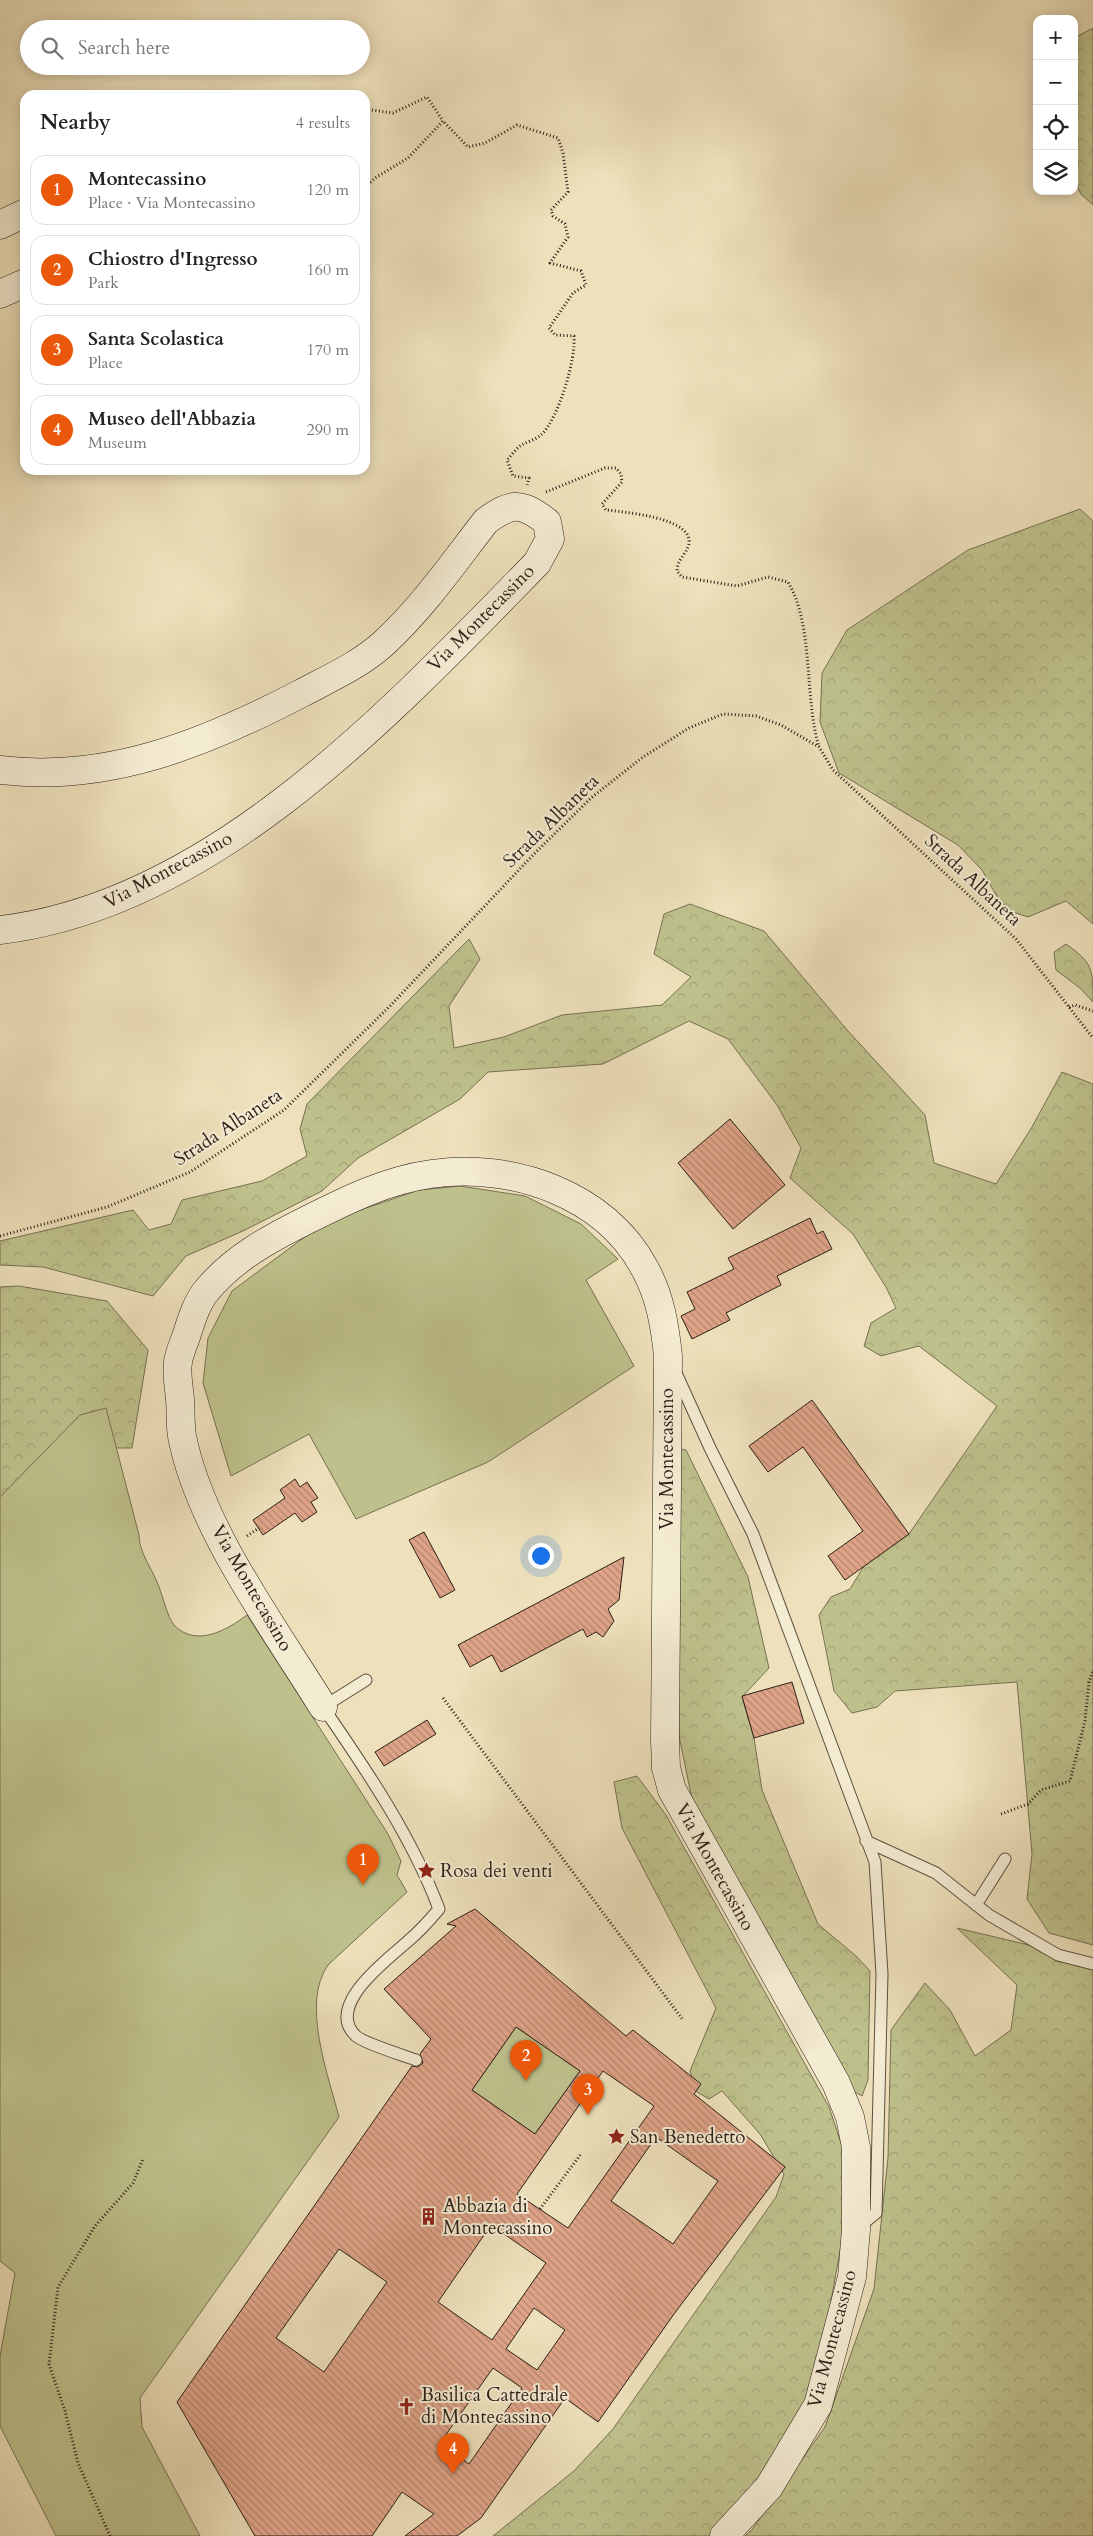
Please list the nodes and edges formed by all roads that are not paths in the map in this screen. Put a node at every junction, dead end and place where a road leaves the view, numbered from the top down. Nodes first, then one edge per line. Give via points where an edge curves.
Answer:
1 (20, 215) edge
2 (0, 224) edge
3 (20, 285) edge
4 (0, 294) edge
5 (0, 770) edge
6 (0, 930) edge
7 (668, 1356) junction
8 (366, 1680) dead end
9 (324, 1707) junction
10 (866, 1841) junction
11 (1006, 1859) dead end
12 (976, 1905) junction
13 (1093, 1964) edge
14 (416, 2060) dead end
15 (856, 2230) junction
16 (724, 2536) edge

1 - 2 street
3 - 4 street
5 - 6 street, Via Montecassino via 61,772 113,765 155,757 242,724 346,669 382,644 411,616 486,521 501,510 516,505 538,504 547,522 550,539 537,563 357,740 286,800 218,848 152,882 89,910 25,927
7 - 9 street, Via Montecassino via 665,1327 655,1290 628,1243 606,1221 580,1203 525,1178 503,1173 431,1174 358,1195 244,1255 206,1290 178,1362 182,1435 198,1489 224,1547
7 - 10 lane via 753,1534
7 - 15 street, Via Montecassino via 666,1768 672,1790 836,2084 850,2118 856,2147
8 - 9 lane
9 - 14 lane via 369,1773 430,1886 439,1909 427,1924 362,1982 347,2013 348,2024 356,2037
10 - 12 lane via 936,1872
10 - 15 lane via 875,1862 882,1974 876,2213
11 - 12 lane
12 - 13 lane via 1058,1955
15 - 16 street, Via Montecassino via 852,2277 818,2405 769,2487

